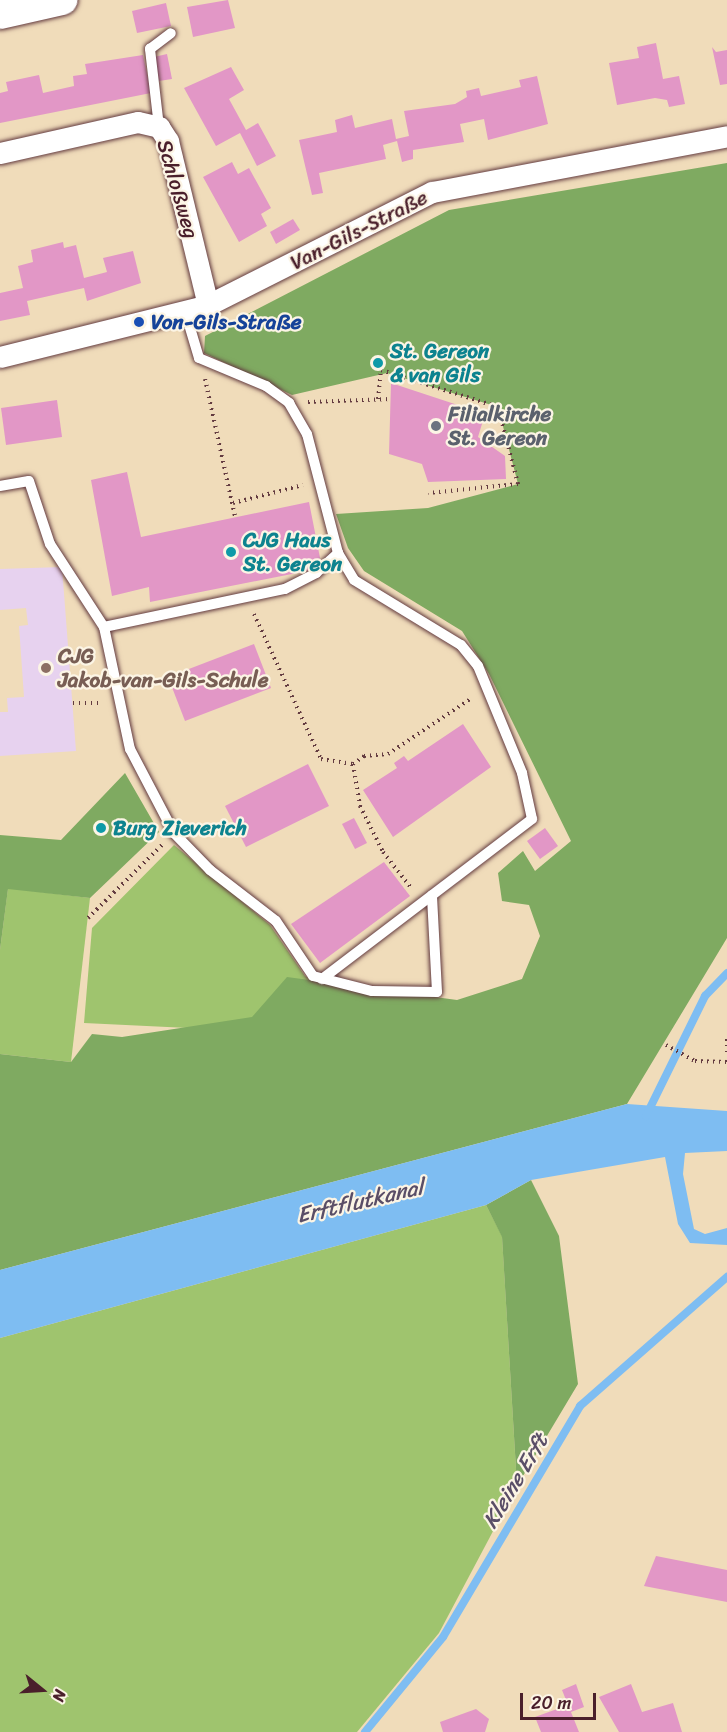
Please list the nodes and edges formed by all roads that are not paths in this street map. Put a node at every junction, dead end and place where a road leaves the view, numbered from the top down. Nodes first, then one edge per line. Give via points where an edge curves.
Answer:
1 (62, 0) edge
2 (0, 14) edge
3 (171, 33) dead end
4 (159, 127) junction
5 (727, 136) edge
6 (0, 153) edge
7 (208, 305) junction
8 (185, 311) junction
9 (0, 357) edge
10 (0, 486) edge
11 (338, 553) junction
12 (104, 627) junction
13 (432, 895) junction
14 (322, 979) junction

1 - 2 street
3 - 4 lane via 150,49
4 - 6 street, Schloßweg via 138,123
4 - 7 street, Schloßweg via 168,141
5 - 7 street, Van-Gils-Straße via 432,192
7 - 8 street, Van-Gils-Straße
8 - 9 street, Van-Gils-Straße
8 - 11 lane via 199,358 266,386 290,403 307,434
10 - 12 lane via 29,481 50,544
11 - 12 lane via 316,573 285,589
11 - 13 lane via 354,580 461,645 488,687 522,773 532,819
12 - 14 lane via 130,749 174,833 210,870 276,921 299,958
13 - 14 lane
13 - 14 lane via 437,992 372,991

